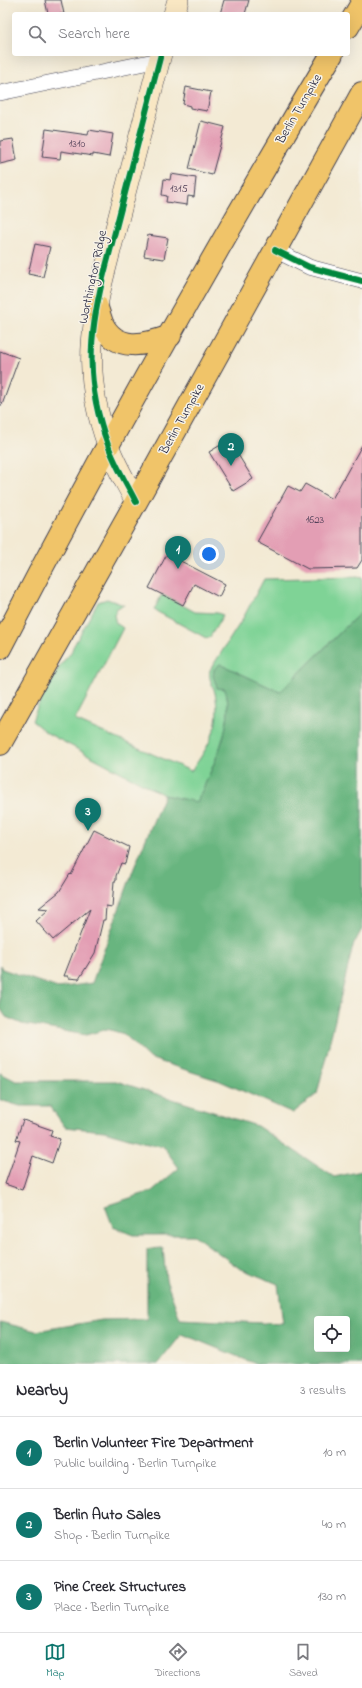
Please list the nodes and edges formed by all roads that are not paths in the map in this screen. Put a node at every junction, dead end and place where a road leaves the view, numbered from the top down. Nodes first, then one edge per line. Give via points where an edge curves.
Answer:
1 (178, 0) edge
2 (362, 3) edge
3 (175, 12) edge
4 (350, 24) edge
5 (331, 56) edge
6 (160, 57) edge
7 (0, 93) edge
8 (362, 93) edge
9 (275, 250) junction
10 (362, 281) edge
11 (96, 305) junction
12 (170, 336) junction
13 (108, 446) junction
14 (136, 502) junction
15 (0, 648) edge
16 (0, 744) edge

1 - 3 street
2 - 4 highway
5 - 12 highway, Berlin Turnpike
6 - 7 street
6 - 11 street, Worthington Ridge
8 - 9 highway, Berlin Turnpike
9 - 10 street via 309,268
9 - 14 highway, Berlin Turnpike
11 - 12 highway via 102,324 111,336 123,343 152,343
11 - 13 street, Worthington Ridge via 90,361 98,414
12 - 13 highway, Berlin Turnpike
13 - 14 street, Worthington Ridge
13 - 15 highway, Berlin Turnpike
14 - 16 highway, Berlin Turnpike

